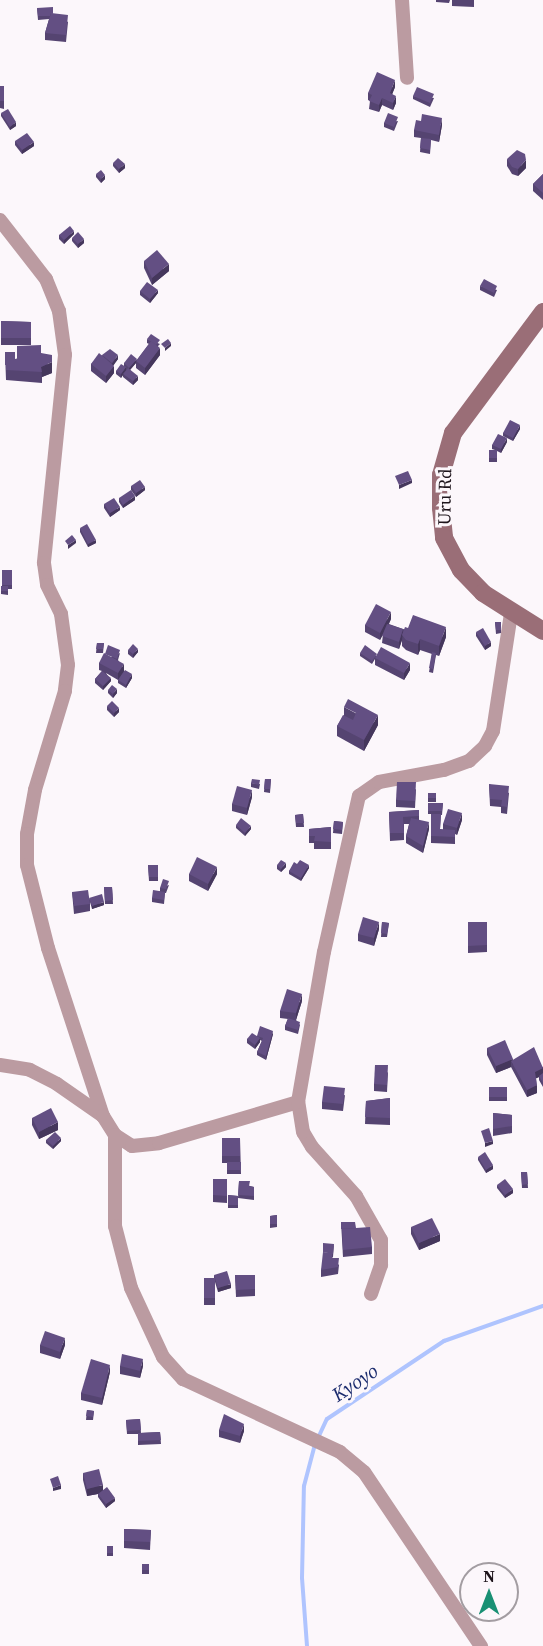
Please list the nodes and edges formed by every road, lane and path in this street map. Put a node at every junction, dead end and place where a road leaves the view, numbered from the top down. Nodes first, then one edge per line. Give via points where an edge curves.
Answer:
1 (402, 0) edge
2 (407, 78) dead end
3 (0, 220) edge
4 (543, 312) edge
5 (511, 613) junction
6 (543, 631) edge
7 (0, 1065) edge
8 (298, 1102) junction
9 (104, 1116) junction
10 (115, 1135) junction
11 (371, 1294) dead end
12 (481, 1646) edge

1 - 2 street
3 - 9 street via 46,279 60,312 65,356 44,563 47,585 61,614 68,665 65,691 35,790 27,834 27,865 48,948
4 - 5 street, Uru Rd via 453,433 441,475 444,538 461,570 483,593
5 - 6 street, Uru Rd
5 - 8 street via 494,731 485,746 470,761 379,782 359,796 324,952
7 - 9 street via 39,1075
8 - 10 street via 159,1143 132,1146
8 - 11 street via 303,1132 312,1147 356,1196 381,1240 381,1265
9 - 10 street
10 - 12 street via 115,1226 131,1288 163,1357 183,1379 325,1445 364,1472

